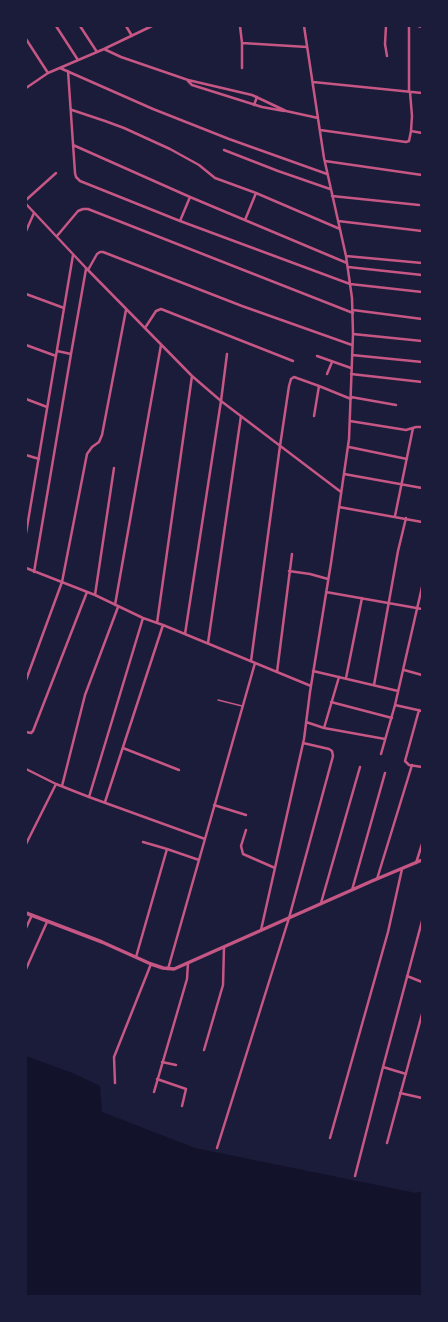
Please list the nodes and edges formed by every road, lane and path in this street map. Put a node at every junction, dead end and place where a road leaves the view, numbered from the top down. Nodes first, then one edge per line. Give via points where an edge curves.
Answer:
1 (56, 26) edge
2 (80, 26) edge
3 (126, 26) edge
4 (152, 26) edge
5 (240, 26) edge
6 (304, 26) edge
7 (386, 26) edge
8 (409, 26) edge
9 (418, 26) edge
10 (422, 27) edge
11 (132, 36) junction
12 (26, 39) edge
13 (242, 43) junction
14 (307, 47) junction
15 (104, 49) junction
16 (97, 52) junction
17 (387, 56) dead end
18 (78, 60) junction
19 (60, 68) junction
20 (242, 68) dead end
21 (68, 72) junction
22 (48, 73) junction
23 (188, 80) junction
24 (313, 82) junction
25 (26, 88) edge
26 (410, 92) junction
27 (422, 93) edge
28 (257, 96) junction
29 (254, 105) junction
30 (72, 110) junction
31 (286, 111) junction
32 (318, 118) junction
33 (320, 130) junction
34 (411, 131) junction
35 (422, 133) edge
36 (74, 145) junction
37 (224, 150) dead end
38 (325, 160) junction
39 (56, 173) dead end
40 (328, 174) junction
41 (422, 174) edge
42 (331, 189) junction
43 (256, 193) junction
44 (332, 196) junction
45 (190, 197) junction
46 (26, 200) edge
47 (26, 204) edge
48 (419, 205) dead end
49 (34, 213) junction
50 (245, 220) junction
51 (180, 221) junction
52 (338, 221) junction
53 (340, 229) junction
54 (26, 231) edge
55 (422, 231) edge
56 (57, 237) junction
57 (73, 254) junction
58 (346, 256) junction
59 (347, 263) junction
60 (422, 263) edge
61 (348, 267) junction
62 (87, 269) junction
63 (422, 275) edge
64 (350, 284) junction
65 (422, 292) edge
66 (26, 294) edge
67 (64, 308) junction
68 (126, 310) junction
69 (353, 312) junction
70 (422, 319) edge
71 (145, 328) junction
72 (353, 334) junction
73 (422, 341) edge
74 (26, 345) edge
75 (161, 345) junction
76 (353, 345) junction
77 (57, 351) junction
78 (71, 354) junction
79 (227, 354) dead end
80 (352, 355) junction
81 (56, 356) junction
82 (317, 356) dead end
83 (293, 361) dead end
84 (332, 362) junction
85 (422, 362) edge
86 (351, 368) junction
87 (327, 374) dead end
88 (351, 374) junction
89 (192, 376) junction
90 (422, 382) edge
91 (319, 386) junction
92 (351, 398) junction
93 (26, 399) edge
94 (221, 401) junction
95 (396, 405) dead end
96 (47, 407) junction
97 (241, 416) junction
98 (314, 416) dead end
99 (350, 421) junction
100 (422, 427) edge
101 (413, 428) junction
102 (280, 446) junction
103 (349, 447) junction
104 (26, 455) edge
105 (38, 459) junction
106 (407, 459) junction
107 (114, 468) dead end
108 (344, 474) junction
109 (402, 485) junction
110 (422, 488) edge
111 (341, 493) junction
112 (339, 506) junction
113 (26, 510) edge
114 (30, 511) junction
115 (395, 516) junction
116 (406, 518) junction
117 (422, 522) edge
118 (26, 533) edge
119 (292, 554) dead end
120 (26, 568) edge
121 (289, 571) junction
122 (34, 572) junction
123 (328, 579) junction
124 (62, 582) junction
125 (422, 587) edge
126 (87, 592) junction
127 (326, 592) junction
128 (95, 595) junction
129 (362, 598) junction
130 (388, 603) junction
131 (116, 606) junction
132 (418, 608) junction
133 (422, 609) edge
134 (144, 618) junction
135 (157, 623) junction
136 (163, 624) junction
137 (185, 634) junction
138 (208, 643) junction
139 (251, 661) junction
140 (255, 663) junction
141 (404, 670) junction
142 (313, 671) junction
143 (277, 672) junction
144 (339, 676) junction
145 (422, 676) edge
146 (346, 678) junction
147 (26, 680) edge
148 (374, 685) junction
149 (311, 686) junction
150 (398, 691) junction
151 (218, 700) dead end
152 (332, 702) junction
153 (395, 705) junction
154 (242, 706) junction
155 (420, 711) edge
156 (392, 718) junction
157 (306, 722) junction
158 (324, 728) junction
159 (26, 732) edge
160 (385, 739) junction
161 (303, 743) junction
162 (123, 748) junction
163 (381, 754) dead end
164 (412, 765) junction
165 (360, 767) dead end
166 (422, 767) edge
167 (26, 769) edge
168 (178, 770) dead end
169 (385, 773) dead end
170 (56, 784) junction
171 (62, 786) junction
172 (89, 797) junction
173 (105, 802) junction
174 (214, 805) junction
175 (246, 815) dead end
176 (246, 830) dead end
177 (204, 839) junction
178 (143, 842) dead end
179 (26, 844) edge
180 (422, 844) edge
181 (167, 848) junction
182 (198, 860) junction
183 (422, 860) edge
184 (416, 863) junction
185 (275, 868) junction
186 (402, 869) junction
187 (376, 879) junction
188 (352, 890) junction
189 (321, 903) junction
190 (26, 913) edge
191 (32, 915) junction
192 (289, 918) junction
193 (422, 921) edge
194 (47, 922) junction
195 (26, 928) edge
196 (261, 930) junction
197 (224, 947) junction
198 (136, 957) junction
199 (188, 962) junction
200 (151, 964) junction
201 (26, 969) edge
202 (168, 969) junction
203 (407, 976) junction
204 (422, 982) edge
205 (422, 1014) edge
206 (204, 1050) dead end
207 (162, 1062) junction
208 (176, 1064) dead end
209 (383, 1067) junction
210 (406, 1074) junction
211 (157, 1079) junction
212 (115, 1083) dead end
213 (154, 1092) dead end
214 (400, 1093) junction
215 (422, 1098) edge
216 (182, 1106) dead end
217 (330, 1138) dead end
218 (387, 1143) dead end
219 (217, 1148) dead end
220 (355, 1176) dead end

1 - 18 street
2 - 16 street
3 - 11 street
4 - 11 street
5 - 13 street
6 - 14 street
7 - 17 street
8 - 26 street
9 - 10 street
11 - 15 street
12 - 22 street
13 - 14 street
13 - 20 street
14 - 24 street
15 - 16 street
15 - 23 street
16 - 18 street
18 - 19 street
19 - 21 street
19 - 22 street
21 - 30 street
21 - 40 street via 222,137
22 - 25 street
23 - 28 street
23 - 29 street via 192,85
24 - 26 street
24 - 32 street
26 - 27 street
26 - 34 street
28 - 29 street
28 - 31 street
29 - 31 street
30 - 36 street
30 - 43 street via 124,128 170,149 199,165 215,178
31 - 32 street
32 - 33 street
33 - 34 street via 406,142 409,141
33 - 38 street
34 - 35 street
36 - 45 street
36 - 51 street via 78,179
37 - 42 street
38 - 40 street
38 - 41 street
39 - 46 street
40 - 42 street
42 - 44 street
43 - 50 street
43 - 53 street
44 - 48 street
44 - 52 street
45 - 50 street
45 - 51 street
47 - 49 street
49 - 54 street
49 - 56 street
50 - 59 street
51 - 64 street
52 - 53 street
52 - 55 street
53 - 58 street
56 - 57 street
56 - 69 street via 78,211 88,209
57 - 62 street
57 - 67 street
58 - 59 street
58 - 60 street
59 - 61 street
61 - 63 street
61 - 64 street
62 - 68 street
62 - 76 street via 97,254 103,252 242,306
62 - 78 street
64 - 65 street
64 - 69 street
66 - 67 street
67 - 77 street
68 - 71 street
68 - 124 street via 102,435 87,454
69 - 70 street
69 - 72 street
71 - 75 street
71 - 83 street via 156,311 161,309
72 - 73 street
72 - 76 street
74 - 81 street
75 - 89 street
75 - 131 street
76 - 80 street
77 - 78 street
77 - 81 street
78 - 122 street
79 - 94 street
80 - 85 street
80 - 86 street
81 - 96 street
82 - 84 street
84 - 86 street
84 - 87 street
86 - 88 street
88 - 90 street
88 - 92 street
89 - 94 street
89 - 135 street
91 - 92 street
91 - 98 street
91 - 102 street via 294,377 292,379
92 - 95 street
92 - 99 street
93 - 96 street
94 - 97 street
94 - 137 street
96 - 105 street
97 - 102 street
97 - 138 street
99 - 101 street via 406,430
99 - 103 street
100 - 101 street
101 - 106 street
102 - 111 street
102 - 139 street
103 - 106 street
103 - 108 street
104 - 105 street
105 - 114 street
106 - 109 street
107 - 128 street
108 - 109 street
108 - 111 street
109 - 110 street
109 - 115 street
111 - 112 street
112 - 115 street
112 - 123 street
113 - 114 street
114 - 118 street
115 - 116 street
116 - 117 street
116 - 130 street
119 - 121 street
120 - 122 street
121 - 123 street
121 - 143 street
122 - 124 street
123 - 127 street
124 - 126 street
124 - 147 street
125 - 132 street
126 - 128 street
126 - 159 street via 33,731
127 - 129 street
127 - 142 street
128 - 131 street
129 - 130 street
129 - 146 street
130 - 132 street
130 - 148 street
131 - 134 street
131 - 171 street via 86,695
132 - 133 street
132 - 141 street
134 - 135 street
134 - 172 street
135 - 136 street
136 - 137 street
136 - 162 street
137 - 138 street
138 - 139 street
139 - 140 street
140 - 143 street
140 - 154 street
141 - 145 street
141 - 150 street
142 - 144 street
142 - 149 street
143 - 149 street
144 - 146 street
144 - 152 street
146 - 148 street
148 - 150 street
149 - 157 street
150 - 153 street
151 - 154 lane
152 - 156 street
152 - 158 street
153 - 155 street
153 - 156 street
154 - 174 street
155 - 164 street via 405,758 406,763
156 - 160 street
157 - 158 street
157 - 161 street
158 - 160 street
160 - 163 street
161 - 185 street
161 - 192 street via 329,749 333,756
162 - 168 street
162 - 173 street
164 - 166 street
164 - 187 street
165 - 189 street
167 - 170 street
169 - 188 street
170 - 171 street
170 - 179 street
171 - 172 street
172 - 173 street
173 - 177 street
174 - 175 street
174 - 177 street
176 - 185 street via 241,846 243,854
177 - 182 street
178 - 181 street
180 - 184 street
181 - 182 street
181 - 198 street
182 - 202 street
183 - 184 street
184 - 186 street
185 - 196 street
186 - 187 street
186 - 217 street via 388,932
187 - 188 street
188 - 189 street
189 - 192 street
190 - 191 street
191 - 194 street
191 - 195 street
192 - 196 street
192 - 219 street
193 - 203 street
194 - 198 street
194 - 201 street
196 - 197 street
197 - 199 street
197 - 206 street via 223,984
198 - 200 street
199 - 202 street via 177,968
199 - 207 street via 187,978
200 - 202 street
200 - 212 street via 114,1057
203 - 204 street
203 - 209 street
205 - 210 street
207 - 208 street
207 - 211 street
209 - 210 street
209 - 220 street
210 - 214 street
211 - 213 street
211 - 216 street via 186,1089
214 - 215 street
214 - 218 street

